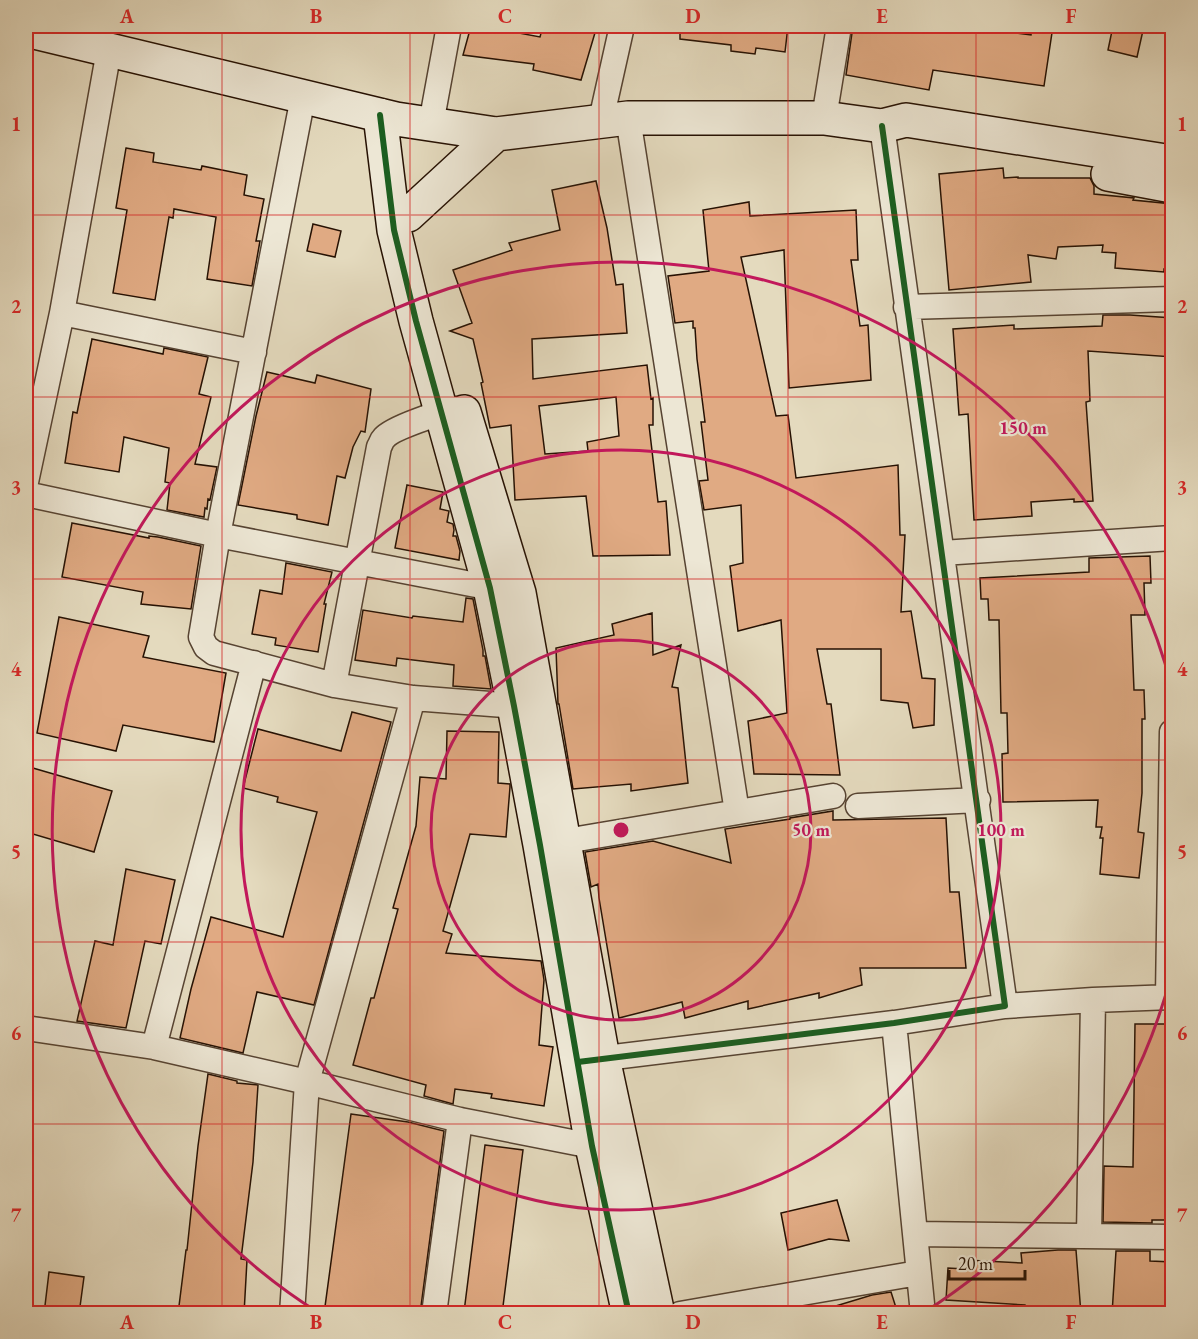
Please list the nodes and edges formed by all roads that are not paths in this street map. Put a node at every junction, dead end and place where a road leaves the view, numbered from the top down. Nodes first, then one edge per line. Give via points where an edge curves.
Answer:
1 (449, 26) edge
2 (622, 26) edge
3 (839, 26) edge
4 (26, 30) edge
5 (109, 50) junction
6 (303, 98) junction
7 (388, 117) junction
8 (824, 118) junction
9 (615, 119) junction
10 (431, 124) junction
11 (882, 126) junction
12 (496, 134) junction
13 (1173, 162) edge
14 (1173, 186) edge
15 (408, 215) junction
16 (1173, 299) edge
17 (906, 307) junction
18 (62, 313) junction
19 (254, 352) junction
20 (452, 410) junction
21 (26, 482) edge
22 (26, 494) edge
23 (218, 535) junction
24 (1173, 538) edge
25 (942, 553) junction
26 (358, 562) junction
27 (504, 590) junction
28 (254, 663) junction
29 (334, 685) junction
30 (413, 698) junction
31 (527, 707) junction
32 (1173, 732) edge
33 (833, 796) dead end
34 (978, 800) junction
35 (858, 806) dead end
36 (737, 812) junction
37 (552, 843) junction
38 (1170, 997) edge
39 (1093, 1000) junction
40 (1005, 1006) junction
41 (894, 1023) junction
42 (26, 1028) edge
43 (154, 1047) junction
44 (591, 1060) junction
45 (307, 1082) junction
46 (459, 1120) junction
47 (592, 1146) junction
48 (915, 1234) junction
49 (1089, 1236) junction
50 (1173, 1237) edge
51 (918, 1273) junction
52 (292, 1314) edge
53 (434, 1314) edge
54 (629, 1314) edge
55 (658, 1314) edge
56 (680, 1314) edge
57 (923, 1314) edge

1 - 10 street
2 - 9 street
3 - 8 street
4 - 5 street
5 - 6 street
5 - 18 street
6 - 7 street
6 - 19 street
7 - 10 street
7 - 15 street
7 - 20 street via 394,230 416,321
8 - 9 street
8 - 11 street
9 - 12 street
9 - 36 street
10 - 12 street
11 - 13 street via 906,120
11 - 14 street via 903,139
11 - 17 street
12 - 15 street
15 - 20 street
16 - 17 street
17 - 25 street
18 - 19 street
18 - 21 street
19 - 23 street
20 - 26 street via 392,432 382,440
20 - 27 street
22 - 23 street
23 - 26 street
23 - 28 street via 201,638 214,653
24 - 25 street
25 - 34 street
26 - 27 street
26 - 29 street
27 - 31 street
28 - 29 street
28 - 43 street
29 - 30 street
30 - 31 street
30 - 45 street
31 - 37 street
32 - 38 street
33 - 36 street
34 - 35 street
34 - 40 street
36 - 37 street
37 - 44 street
38 - 39 street
39 - 40 street
39 - 49 street
40 - 41 street
41 - 44 street
41 - 48 street
42 - 43 street
43 - 45 street
44 - 47 street
44 - 55 street
45 - 46 street
45 - 52 street
46 - 47 street
46 - 53 street
47 - 54 street
48 - 49 street
48 - 51 street
49 - 50 street
51 - 56 street
51 - 57 street

